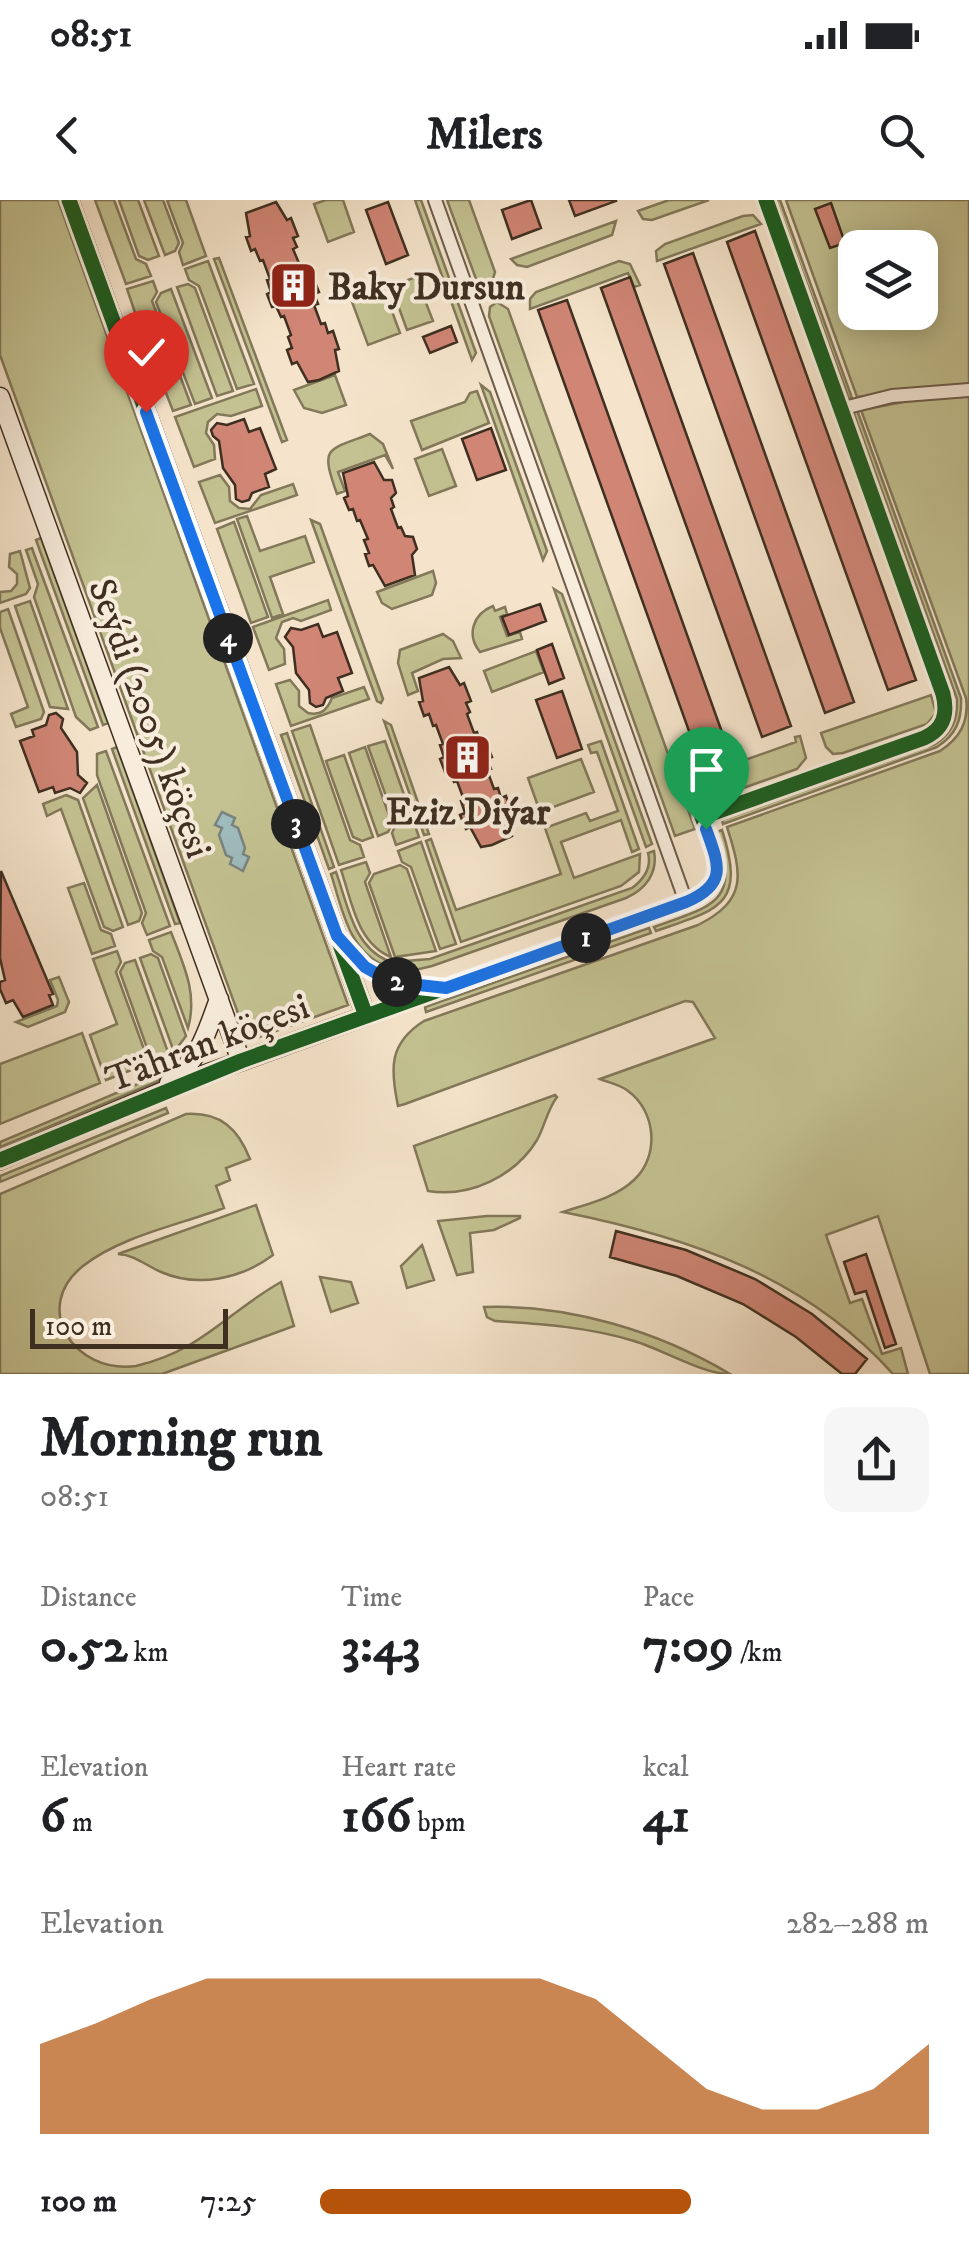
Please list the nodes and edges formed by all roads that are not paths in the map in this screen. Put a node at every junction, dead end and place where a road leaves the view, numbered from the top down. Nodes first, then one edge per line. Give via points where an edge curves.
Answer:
1 (69, 200) edge
2 (435, 200) edge
3 (766, 200) edge
4 (969, 390) edge
5 (0, 397) edge
6 (840, 409) junction
7 (686, 902) junction
8 (337, 936) junction
9 (446, 988) junction
10 (218, 999) junction
11 (366, 1016) junction
12 (241, 1061) junction
13 (133, 1104) junction
14 (0, 1160) edge

1 - 8 street
2 - 7 street
3 - 6 street
4 - 6 street via 892,396
5 - 10 street, Seýdi (2005) köçesi
6 - 7 street, Tähran köçesi via 943,694 944,720 924,738 702,817 717,876
7 - 9 street, Tähran köçesi
8 - 9 street via 381,976
8 - 11 street
9 - 11 street, Tähran köçesi
10 - 12 street, Seýdi (2005) köçesi
10 - 13 street via 200,1050 182,1073
11 - 12 street, Tähran köçesi
12 - 13 street, Tähran köçesi
13 - 14 street, Tähran köçesi

